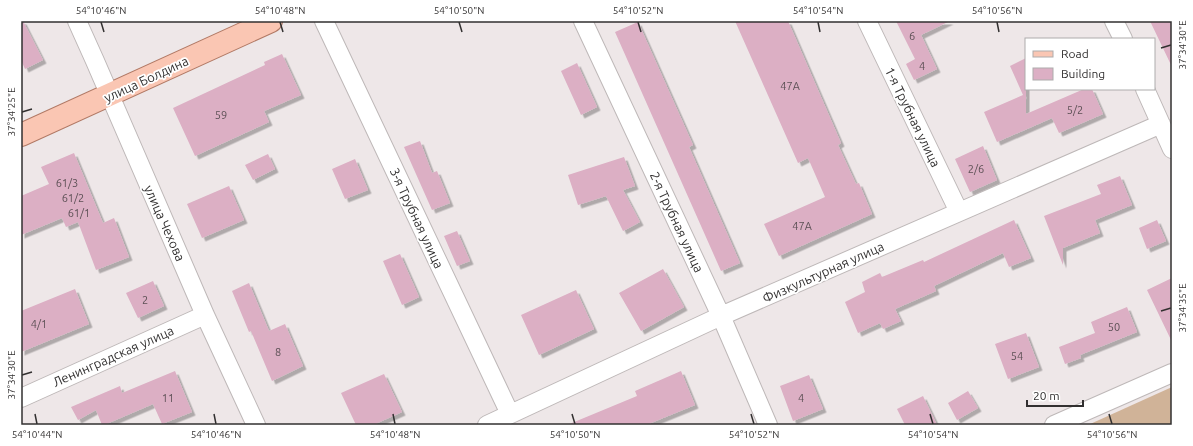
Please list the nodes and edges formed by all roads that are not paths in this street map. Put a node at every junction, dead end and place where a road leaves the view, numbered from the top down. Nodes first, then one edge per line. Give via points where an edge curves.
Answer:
1 (77, 21) edge
2 (271, 21) edge
3 (324, 21) edge
4 (583, 21) edge
5 (867, 21) edge
6 (1114, 21) edge
7 (1122, 38) edge
8 (1145, 90) edge
9 (110, 95) junction
10 (1161, 124) junction
11 (21, 135) edge
12 (1172, 149) edge
13 (959, 212) junction
14 (205, 315) junction
15 (722, 316) junction
16 (1172, 374) edge
17 (21, 398) edge
18 (510, 414) junction
19 (256, 425) edge
20 (487, 425) edge
21 (768, 425) edge
22 (1054, 425) edge

1 - 9 street, улица Чехова
2 - 9 main road, улица Болдина
3 - 18 street, 3-я Трубная улица
4 - 15 street, 2-я Трубная улица
5 - 13 street, 1-я Трубная улица
6 - 7 street
8 - 10 street
9 - 11 main road, улица Болдина
9 - 14 street, улица Чехова
10 - 12 street
10 - 13 street, Физкультурная улица
13 - 15 street, Физкультурная улица
14 - 17 street, Ленинградская улица
14 - 19 street, улица Чехова
15 - 18 street, Физкультурная улица
15 - 21 street, 2-я Трубная улица
16 - 22 street
18 - 20 street, Физкультурная улица

